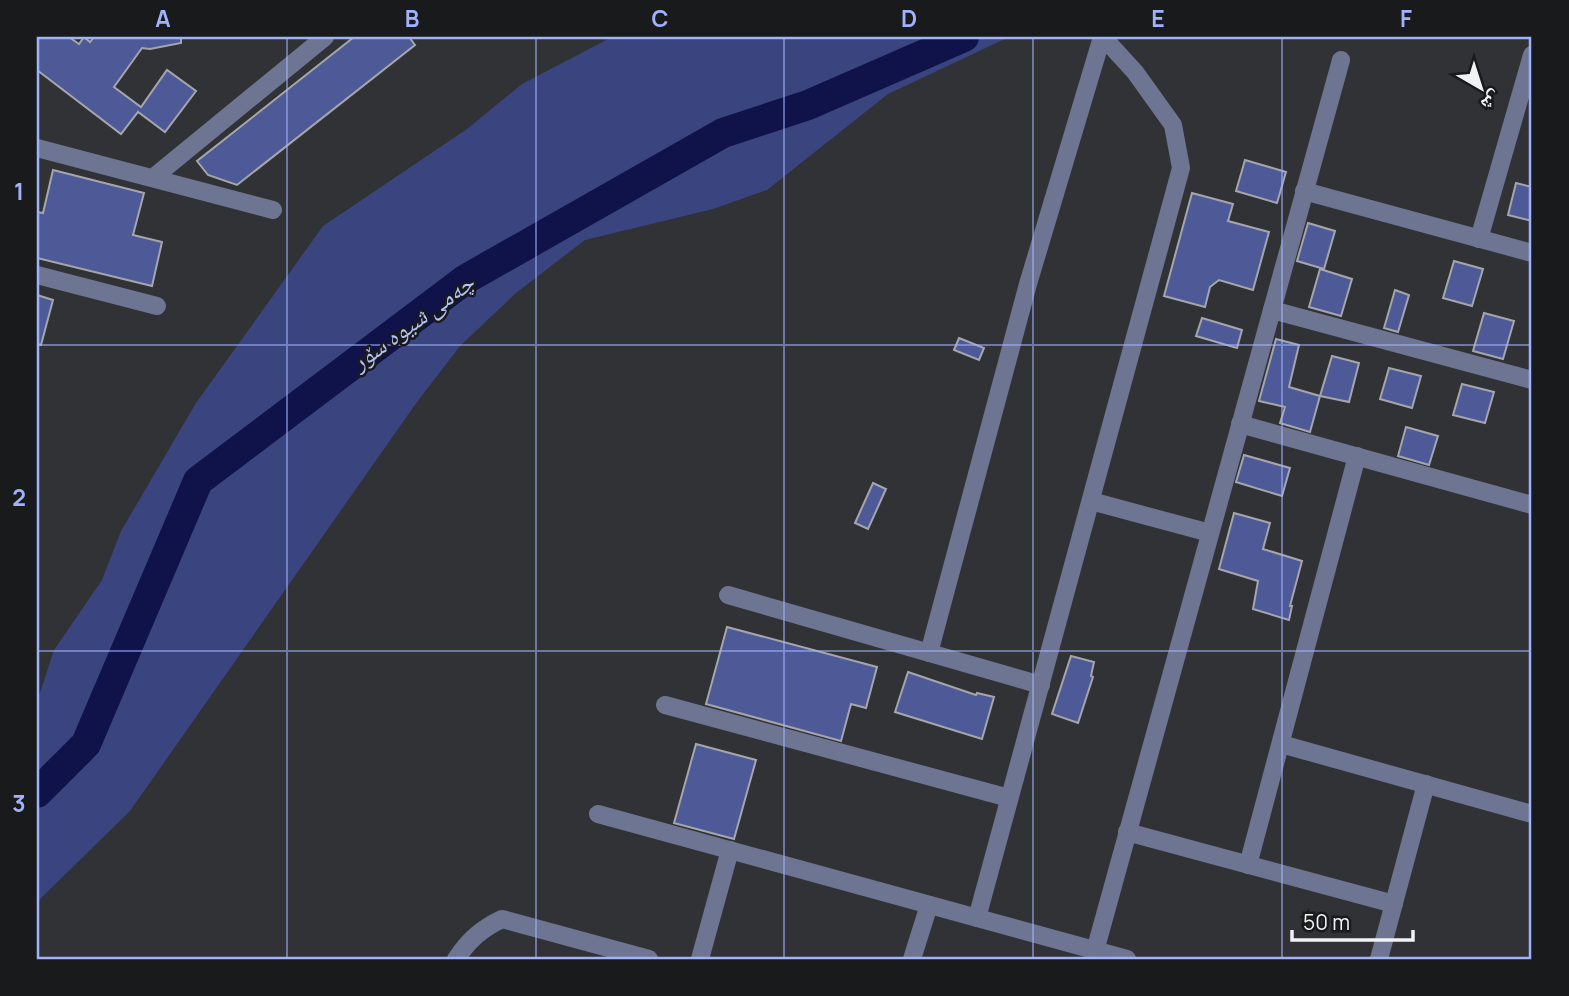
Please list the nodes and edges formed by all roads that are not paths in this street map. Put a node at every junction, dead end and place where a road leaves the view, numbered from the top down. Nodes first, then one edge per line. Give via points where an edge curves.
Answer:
1 (1103, 37) edge
2 (312, 40) edge
3 (1532, 55) edge
4 (1341, 60) dead end
5 (37, 148) edge
6 (154, 177) junction
7 (1304, 191) junction
8 (274, 210) dead end
9 (1479, 239) junction
10 (1532, 253) edge
11 (37, 275) edge
12 (157, 306) dead end
13 (1272, 310) junction
14 (1532, 380) edge
15 (1240, 424) junction
16 (1357, 456) junction
17 (1091, 501) junction
18 (1532, 505) edge
19 (1210, 533) junction
20 (727, 595) dead end
21 (929, 653) junction
22 (1041, 685) junction
23 (665, 705) dead end
24 (1281, 744) junction
25 (1426, 784) junction
26 (1010, 799) junction
27 (598, 814) dead end
28 (1532, 814) edge
29 (1127, 832) junction
30 (730, 850) junction
31 (1248, 865) junction
32 (1394, 904) junction
33 (929, 905) junction
34 (977, 918) junction
35 (1095, 950) junction
36 (617, 955) edge
37 (456, 959) edge
38 (649, 959) edge
39 (700, 959) edge
40 (912, 959) edge
41 (1127, 959) edge
42 (1379, 959) edge

1 - 17 street via 1135,72 1172,125 1181,168
1 - 21 street via 1028,284
2 - 6 street
3 - 9 street
4 - 7 street
5 - 6 street
6 - 8 street
7 - 9 street
7 - 13 street
9 - 10 street
11 - 12 street
13 - 14 street
13 - 15 street
15 - 16 street
15 - 19 street
16 - 18 street
16 - 24 street
17 - 19 street
17 - 22 street
19 - 29 street
20 - 21 street
21 - 22 street
22 - 26 street
23 - 26 street
24 - 25 street
24 - 31 street
25 - 28 street
25 - 32 street
26 - 34 street
27 - 30 street
29 - 31 street
29 - 35 street
30 - 33 street
30 - 39 street
31 - 32 street
32 - 42 street
33 - 34 street
33 - 40 street
34 - 35 street
35 - 41 street
36 - 37 street via 502,919 468,941
36 - 38 street

